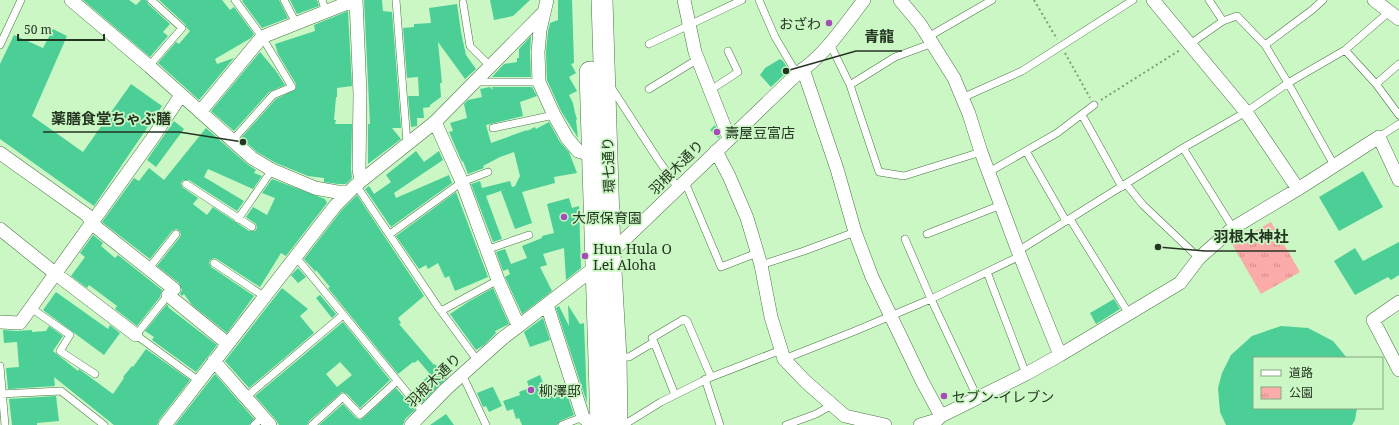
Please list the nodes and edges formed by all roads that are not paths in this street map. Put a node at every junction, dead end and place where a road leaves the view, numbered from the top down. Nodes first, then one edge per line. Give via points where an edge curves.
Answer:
1 (21, 0) edge
2 (71, 0) edge
3 (151, 0) edge
4 (235, 0) edge
5 (284, 0) edge
6 (396, 0) edge
7 (547, 0) edge
8 (588, 0) edge
9 (602, 0) edge
10 (684, 0) edge
11 (742, 0) edge
12 (759, 0) edge
13 (864, 0) edge
14 (900, 0) edge
15 (992, 0) edge
16 (1133, 0) edge
17 (1153, 0) edge
18 (1209, 0) edge
19 (1322, 0) edge
20 (1374, 0) edge
21 (356, 1) edge
22 (463, 3) dead end
23 (324, 6) edge
24 (544, 13) junction
25 (1394, 15) edge
26 (1223, 21) junction
27 (296, 23) junction
28 (690, 24) junction
29 (262, 37) junction
30 (930, 40) junction
31 (649, 44) dead end
32 (830, 44) junction
33 (1190, 44) junction
34 (1265, 45) junction
35 (0, 46) edge
36 (1345, 50) junction
37 (728, 51) dead end
38 (698, 59) junction
39 (1399, 64) edge
40 (149, 66) junction
41 (490, 66) junction
42 (800, 71) junction
43 (605, 78) junction
44 (474, 82) junction
45 (539, 82) junction
46 (1288, 82) junction
47 (1376, 84) junction
48 (850, 85) junction
49 (649, 89) dead end
50 (709, 91) junction
51 (181, 95) junction
52 (962, 98) junction
53 (1094, 105) road end
54 (200, 112) junction
55 (1246, 112) junction
56 (554, 115) junction
57 (1399, 115) edge
58 (1082, 116) junction
59 (435, 122) junction
60 (1399, 124) edge
61 (493, 128) dead end
62 (1379, 137) junction
63 (729, 138) junction
64 (232, 141) junction
65 (407, 144) junction
66 (1183, 148) junction
67 (716, 151) junction
68 (1026, 151) junction
69 (981, 152) junction
70 (0, 153) edge
71 (592, 155) junction
72 (1334, 165) junction
73 (272, 170) junction
74 (488, 172) dead end
75 (989, 172) junction
76 (1399, 180) edge
77 (462, 182) junction
78 (186, 184) dead end
79 (681, 185) junction
80 (1124, 185) junction
81 (355, 186) junction
82 (1298, 189) junction
83 (1001, 205) junction
84 (238, 219) junction
85 (1068, 220) junction
86 (92, 222) junction
87 (252, 227) dead end
88 (1233, 228) junction
89 (0, 229) edge
90 (855, 232) junction
91 (176, 234) dead end
92 (390, 234) junction
93 (927, 234) dead end
94 (529, 235) dead end
95 (906, 239) dead end
96 (486, 250) junction
97 (1019, 254) junction
98 (296, 257) junction
99 (1199, 258) junction
100 (759, 259) junction
101 (603, 260) junction
102 (214, 263) dead end
103 (149, 268) junction
104 (987, 272) junction
105 (56, 274) junction
106 (498, 280) junction
107 (168, 295) junction
108 (265, 297) junction
109 (931, 299) junction
110 (1399, 302) edge
111 (547, 305) junction
112 (31, 308) junction
113 (442, 311) junction
114 (1129, 314) junction
115 (343, 315) junction
116 (891, 316) junction
117 (0, 322) edge
118 (518, 325) junction
119 (136, 335) junction
120 (654, 342) junction
121 (228, 344) junction
122 (783, 355) junction
123 (1060, 356) junction
124 (616, 358) junction
125 (477, 360) junction
126 (214, 361) junction
127 (0, 366) edge
128 (1399, 370) edge
129 (95, 374) dead end
130 (462, 374) junction
131 (1026, 374) junction
132 (708, 378) junction
133 (199, 381) junction
134 (397, 381) junction
135 (1, 394) edge
136 (675, 395) junction
137 (246, 397) junction
138 (978, 399) junction
139 (832, 405) junction
140 (423, 412) junction
141 (846, 420) edge
142 (939, 420) edge
143 (168, 421) edge
144 (262, 422) edge
145 (604, 423) edge
146 (5, 425) edge
147 (104, 425) edge
148 (312, 425) edge
149 (411, 425) edge
150 (486, 425) edge
151 (562, 425) edge
152 (720, 425) edge
153 (786, 425) edge
154 (885, 425) edge
155 (920, 425) edge

1 - 35 lane
2 - 40 street
3 - 40 lane via 182,28
4 - 29 lane
5 - 27 lane
6 - 65 lane
7 - 24 street
8 - 71 main road, 環七通り
9 - 43 main road, 環七通り
10 - 28 street
11 - 28 lane
12 - 42 lane via 775,37
13 - 32 street, 羽根木通り
14 - 30 street
15 - 30 lane
16 - 52 lane via 1022,71
17 - 33 street
18 - 26 lane
19 - 34 lane
20 - 25 street
21 - 23 street
21 - 81 street via 360,94 359,169
22 - 41 lane via 470,46
23 - 27 street
24 - 41 street
24 - 45 street via 538,52
25 - 36 lane
26 - 33 lane
26 - 34 lane via 1237,16
27 - 29 street
28 - 31 lane
28 - 38 street
29 - 54 street
29 - 64 lane via 292,87 273,95
30 - 48 lane via 895,57
30 - 52 street via 954,78
32 - 42 street, 羽根木通り
32 - 48 lane
33 - 55 street
34 - 46 lane
36 - 46 lane
36 - 47 lane
37 - 50 lane via 738,72
38 - 49 lane
38 - 50 street
39 - 47 lane
40 - 51 street
41 - 44 street
42 - 63 street, 羽根木通り
42 - 90 street via 837,169
43 - 79 lane via 657,158
43 - 101 main road, 環七通り
44 - 45 lane
44 - 59 street
45 - 56 street
46 - 55 lane
46 - 72 lane
47 - 57 lane
48 - 69 lane via 879,172 904,176
50 - 63 street
51 - 54 street
51 - 86 street
52 - 69 street
53 - 58 lane
54 - 64 street
55 - 66 lane
55 - 82 street
56 - 61 lane
56 - 71 street via 578,151
58 - 68 lane
58 - 80 lane
59 - 65 street
59 - 77 street
60 - 62 lane
62 - 72 street
62 - 76 street
63 - 67 street, 羽根木通り
64 - 73 street via 252,158
65 - 81 street
66 - 80 lane
66 - 88 lane
67 - 79 street, 羽根木通り
67 - 100 street via 747,218
68 - 75 lane
68 - 85 lane
69 - 75 street
70 - 86 street via 87,215
71 - 101 main road, 環七通り
72 - 82 street
73 - 81 street via 316,188 337,192
73 - 84 lane
74 - 77 lane
75 - 83 street
77 - 92 lane
77 - 96 street
78 - 84 lane
79 - 100 lane via 721,268
79 - 101 street, 羽根木通り
80 - 85 lane
80 - 99 lane
81 - 92 lane
81 - 98 street via 335,206
82 - 88 street
83 - 93 lane
83 - 97 street
84 - 87 lane
85 - 97 lane
85 - 114 lane
86 - 103 street via 96,228
86 - 105 street
88 - 99 street
89 - 105 street
90 - 100 lane via 804,252
90 - 116 street via 872,277
91 - 103 lane
92 - 113 lane
94 - 96 lane
95 - 109 lane
96 - 106 street
97 - 104 lane
97 - 123 street
98 - 108 street
98 - 115 lane
99 - 114 street via 1180,283
100 - 122 street via 771,317
101 - 111 street, 羽根木通り
101 - 124 main road, 環七通り
101 - 145 main road, 環七通り
102 - 108 lane
103 - 107 street via 174,289
104 - 109 lane
104 - 131 lane
105 - 112 street
105 - 119 street
106 - 113 lane
106 - 118 street
107 - 119 lane
107 - 121 street
108 - 121 street
109 - 116 lane
109 - 138 lane
110 - 128 street via 1374,320
111 - 118 street, 羽根木通り
111 - 145 street
112 - 117 street via 20,323
112 - 129 lane via 70,335 60,351
113 - 125 lane
114 - 123 street
115 - 134 lane
115 - 137 lane
116 - 122 lane via 855,332
116 - 142 street
118 - 125 street, 羽根木通り
119 - 133 lane
120 - 124 lane via 629,357
120 - 132 lane via 652,338 684,319 687,321
120 - 136 lane
121 - 126 street
122 - 132 lane
122 - 139 street via 806,382
123 - 131 street
124 - 145 main road, 環七通り
125 - 130 street, 羽根木通り
126 - 133 street
126 - 137 street
127 - 135 lane
130 - 140 street, 羽根木通り
130 - 150 lane
131 - 138 street
132 - 136 lane
132 - 152 lane
133 - 143 street
134 - 140 lane
134 - 148 lane via 360,415 343,396
135 - 146 lane
135 - 147 lane via 61,391
136 - 145 lane via 627,423
137 - 144 street
138 - 142 street
139 - 141 street
139 - 153 lane
140 - 149 street, 羽根木通り
141 - 154 street
142 - 155 street
145 - 151 lane

